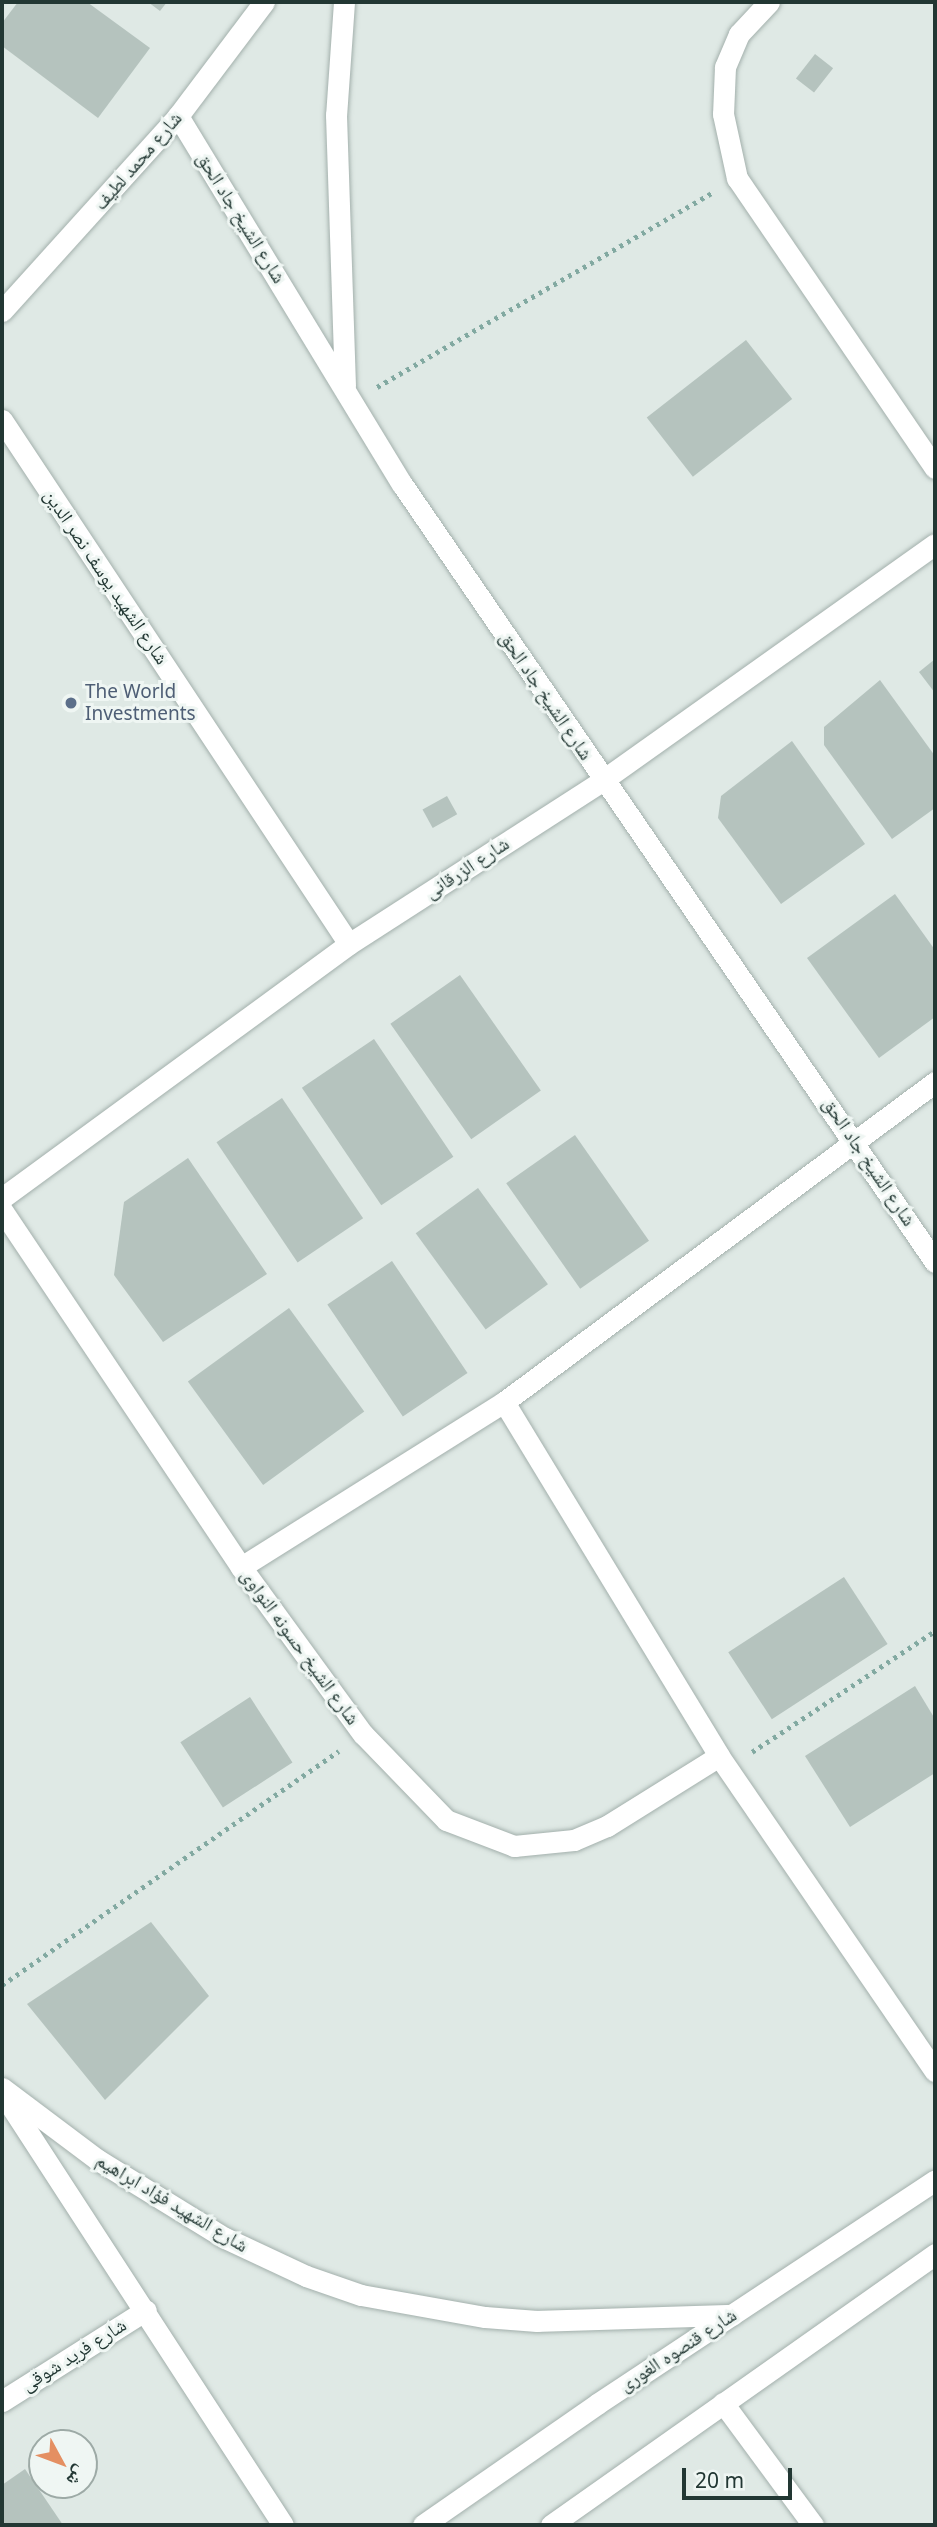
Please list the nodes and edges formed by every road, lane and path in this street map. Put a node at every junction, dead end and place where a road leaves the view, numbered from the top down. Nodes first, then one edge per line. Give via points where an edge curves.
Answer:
1 (264, 2) edge
2 (344, 2) edge
3 (769, 2) edge
4 (178, 116) junction
5 (737, 178) junction
6 (2, 311) edge
7 (348, 394) junction
8 (2, 420) edge
9 (935, 468) edge
10 (935, 544) edge
11 (603, 780) junction
12 (349, 944) junction
13 (935, 1082) edge
14 (855, 1139) junction
15 (2, 1198) edge
16 (2, 1210) edge
17 (935, 1262) edge
18 (504, 1402) junction
19 (242, 1567) junction
20 (935, 1632) edge
21 (363, 1734) junction
22 (723, 1762) junction
23 (2, 1985) edge
24 (935, 2071) edge
25 (2, 2090) edge
26 (935, 2180) edge
27 (935, 2254) edge
28 (146, 2310) junction
29 (732, 2315) junction
30 (2, 2401) edge
31 (723, 2403) junction
32 (283, 2525) edge
33 (423, 2525) edge
34 (551, 2525) edge
35 (813, 2525) edge

1 - 4 street, شارع محمد لطيف
2 - 7 street via 336,57 336,115
3 - 5 street via 739,34 725,67 723,114
4 - 6 street, شارع محمد لطيف
4 - 7 street, شارع الشيخ جاد الحق
5 - 7 path
5 - 9 street
7 - 11 street, شارع الشيخ جاد الحق via 402,484
8 - 12 street, شارع الشهيد يوسف نصر الدين
10 - 11 street, شارع الزرقانى
11 - 12 street, شارع الزرقانى
11 - 14 street, شارع الشيخ جاد الحق
12 - 15 street, شارع الزرقانى
13 - 14 street
14 - 17 street, شارع الشيخ جاد الحق
14 - 18 street
16 - 19 street, شارع الشيخ حسونه النواوى
18 - 19 street
18 - 22 street
19 - 21 street, شارع الشيخ حسونه النواوى
20 - 22 path
21 - 22 street, شارع الشيخ حسونه النواوى via 446,1820 514,1846 545,1846 607,1826
21 - 23 path
22 - 24 street
25 - 28 street, شارع الشهيد فؤاد ابراهيم
25 - 29 street, شارع الشهيد فؤاد ابراهيم via 98,2160 225,2238 306,2276 361,2295 485,2317 537,2321
26 - 29 street, شارع قنصوه الغورى
27 - 31 street
28 - 30 street, شارع فريد شوقى
28 - 32 street, شارع الشهيد فؤاد ابراهيم
29 - 33 street, شارع قنصوه الغورى
31 - 34 street
31 - 35 street

